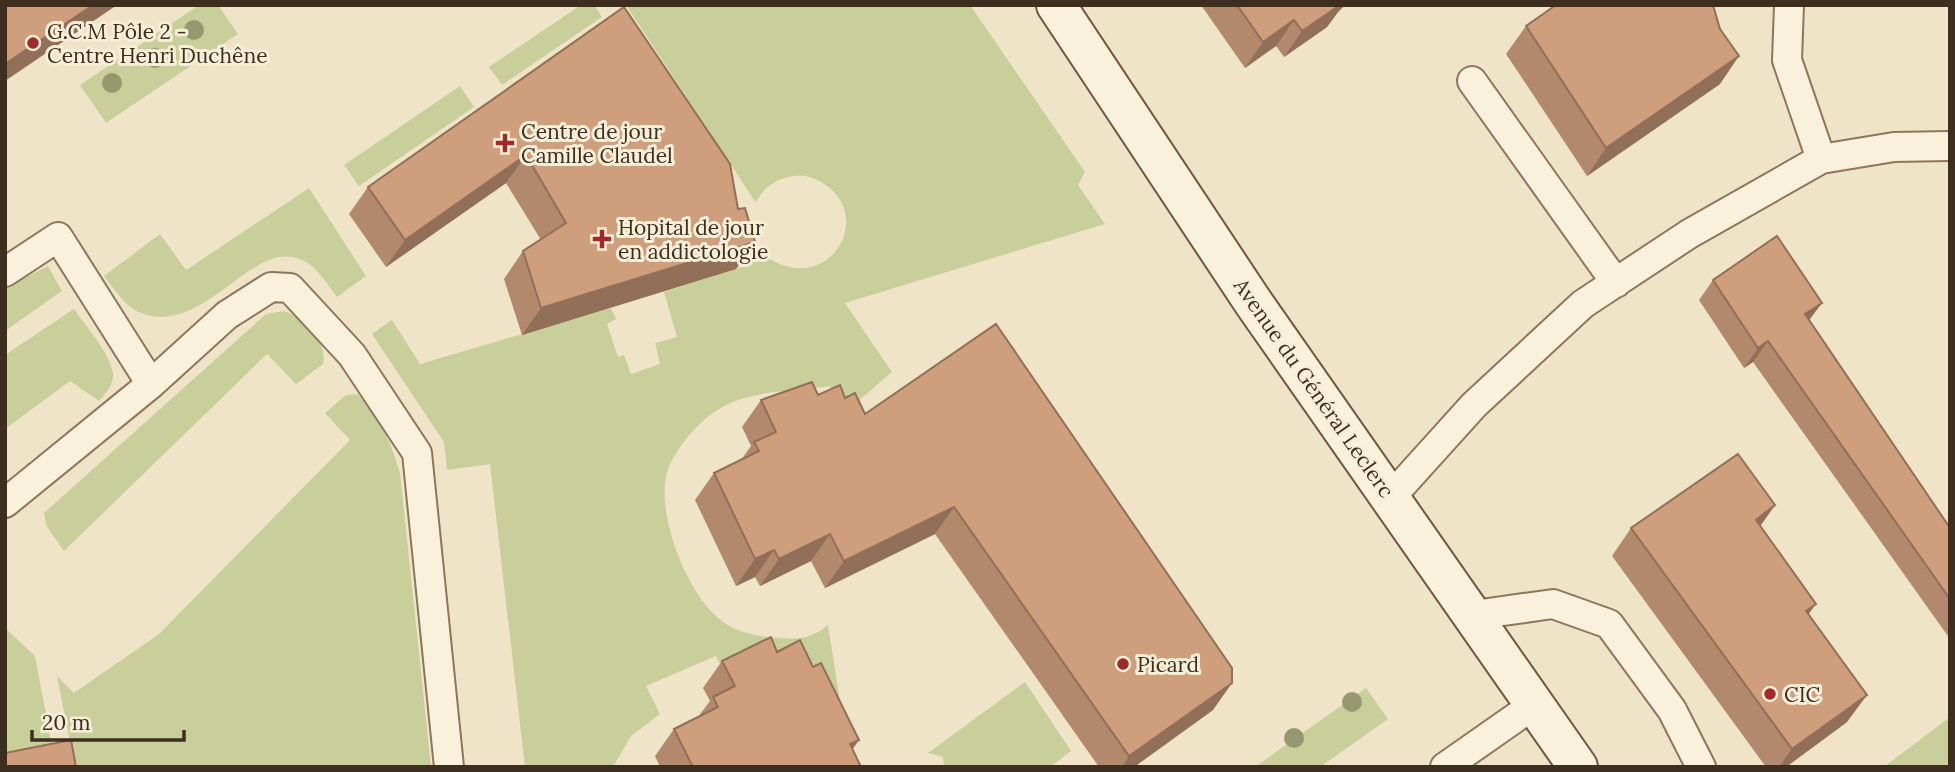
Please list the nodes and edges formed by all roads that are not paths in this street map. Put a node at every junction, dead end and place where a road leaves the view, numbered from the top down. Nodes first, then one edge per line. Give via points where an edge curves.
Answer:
1 (1056, 5) edge
2 (1789, 5) edge
3 (1472, 81) dead end
4 (1950, 146) edge
5 (1821, 159) junction
6 (5, 272) edge
7 (1616, 283) junction
8 (151, 384) junction
9 (1390, 498) junction
10 (5, 503) edge
11 (1474, 615) junction
12 (1535, 704) junction
13 (1455, 764) edge
14 (449, 767) edge
15 (1578, 767) edge
16 (1701, 767) edge

1 - 9 main road, Avenue du Général Leclerc
2 - 5 lane via 1787,60
3 - 7 lane
4 - 5 lane via 1894,147
5 - 7 lane via 1689,234
6 - 8 lane via 58,237
7 - 9 lane via 1583,304 1474,405
8 - 10 lane
8 - 14 lane via 227,315 271,287 290,288 352,355 417,453
9 - 11 main road, Avenue du Général Leclerc
11 - 12 main road, Avenue du Général Leclerc
11 - 16 lane via 1553,604 1609,624 1672,710
12 - 13 lane
12 - 15 main road, Avenue du Général Leclerc

